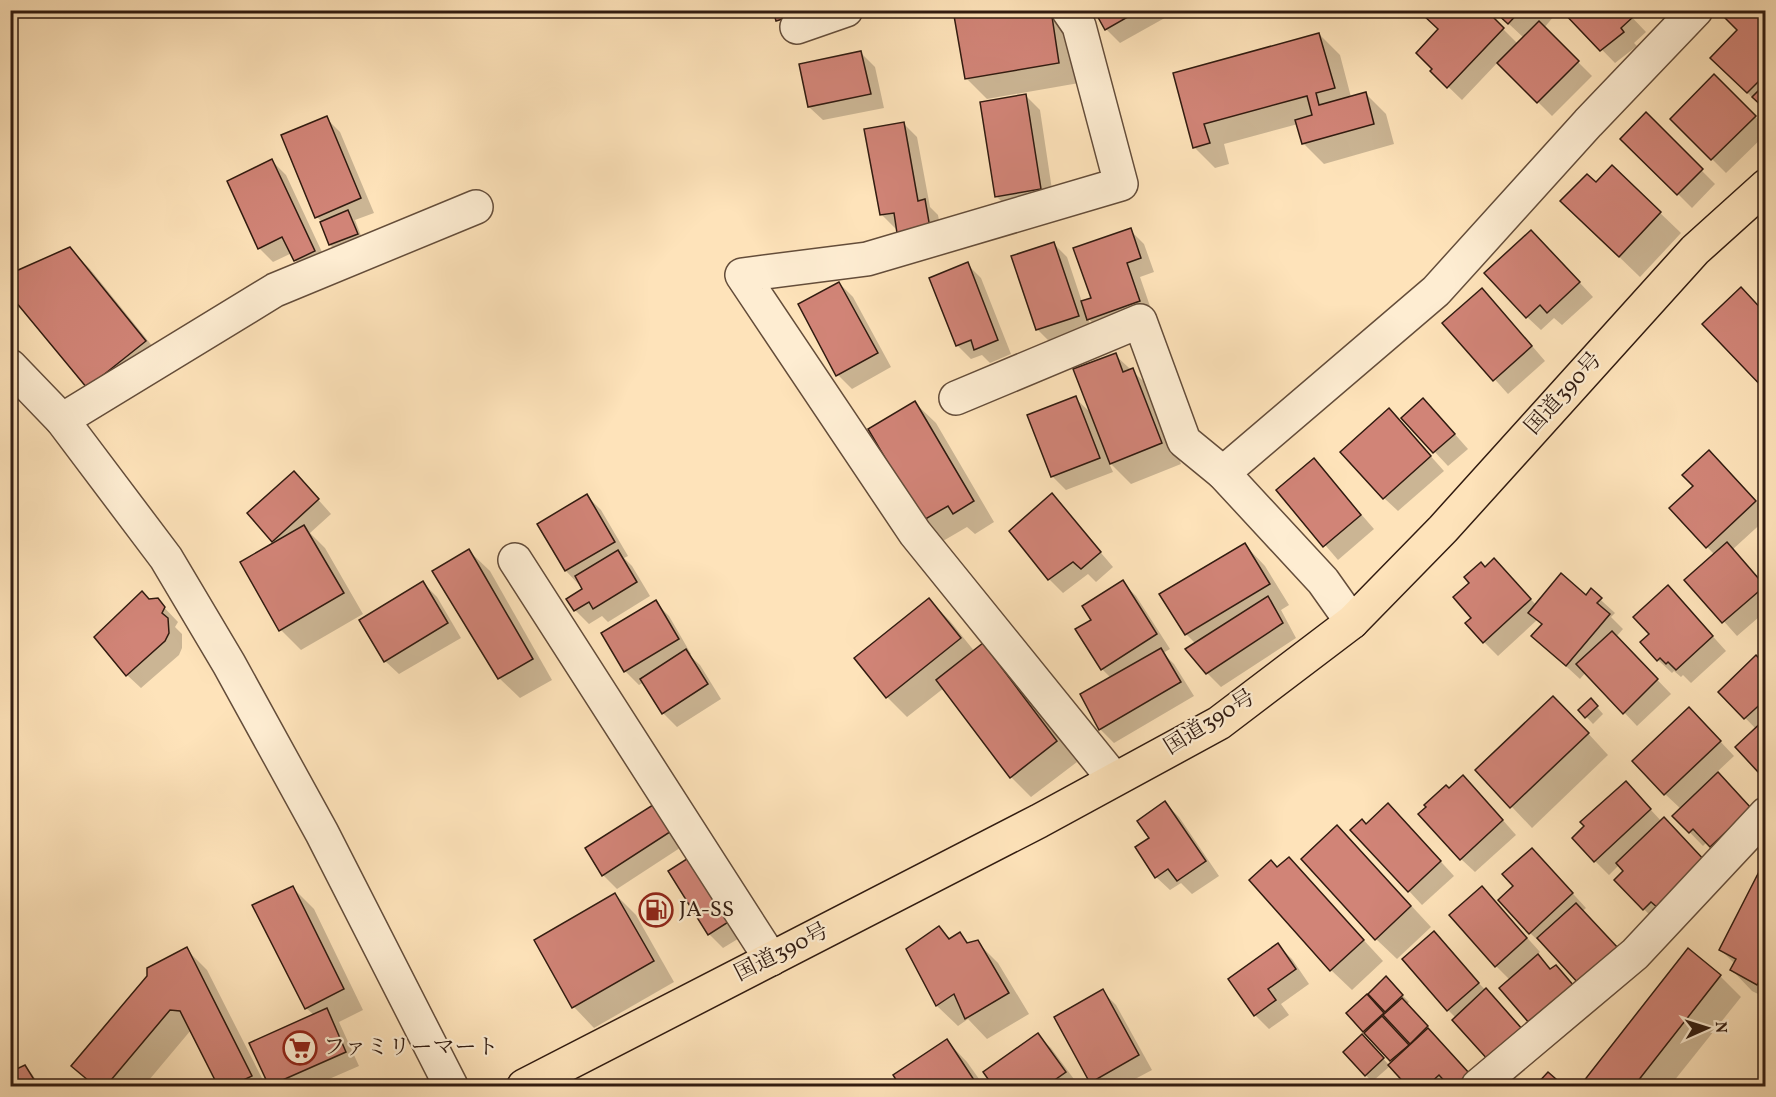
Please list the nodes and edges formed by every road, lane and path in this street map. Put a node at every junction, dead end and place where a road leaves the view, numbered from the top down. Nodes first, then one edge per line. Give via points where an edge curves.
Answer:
1 (846, 10) edge
2 (1068, 10) edge
3 (1696, 10) edge
4 (797, 27) dead end
5 (1766, 186) edge
6 (476, 207) dead end
7 (10, 366) edge
8 (957, 398) dead end
9 (62, 420) junction
10 (1223, 473) junction
11 (514, 560) dead end
12 (1352, 622) junction
13 (1114, 779) junction
14 (1766, 814) edge
15 (771, 959) junction
16 (451, 1086) edge
17 (524, 1086) edge
18 (1478, 1086) edge

1 - 4 street
2 - 13 street via 1078,26 1121,184 867,259 742,275 915,533
3 - 10 street via 1436,291
5 - 12 highway, 国道390号 via 1695,250 1443,529
6 - 9 street via 275,290
7 - 9 street
8 - 10 street via 1140,321 1184,441
9 - 16 street via 166,558 229,664 322,833
10 - 12 street via 1323,581
11 - 15 street
12 - 13 highway, 国道390号 via 1220,723
13 - 15 highway, 国道390号
14 - 18 street via 1635,954
15 - 17 highway, 国道390号

